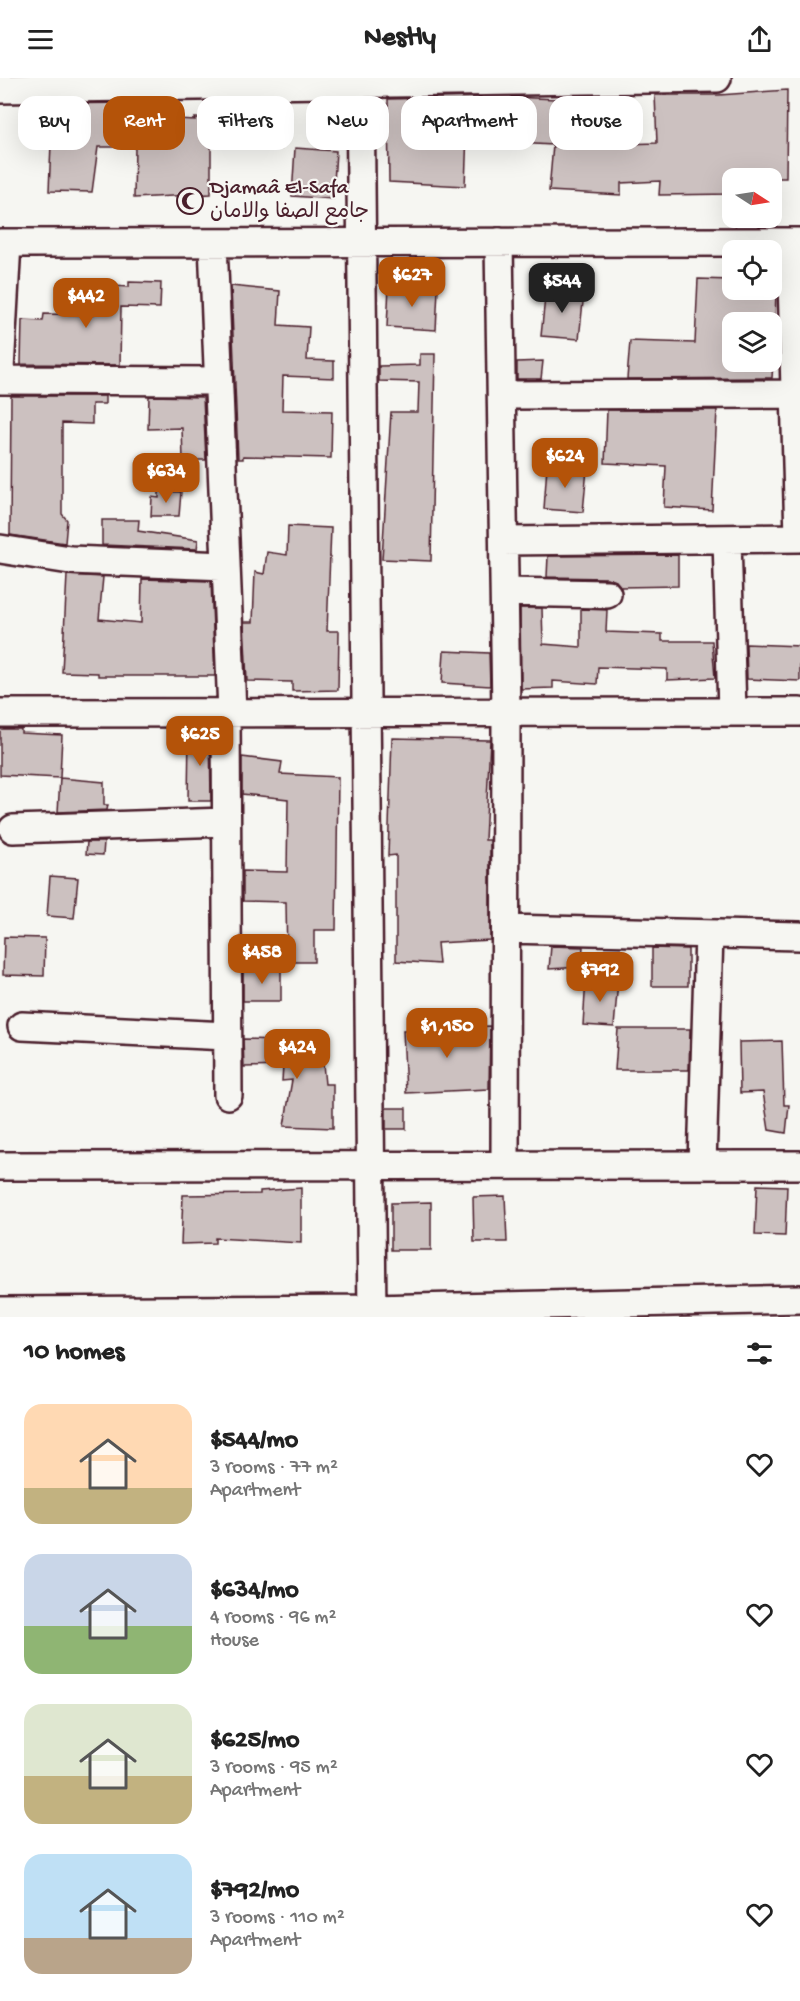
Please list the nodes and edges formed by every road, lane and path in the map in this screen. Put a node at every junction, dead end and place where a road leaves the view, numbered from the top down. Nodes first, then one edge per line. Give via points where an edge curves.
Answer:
1 (688, 78) edge
2 (717, 78) edge
3 (490, 79) edge
4 (591, 79) edge
5 (360, 80) edge
6 (234, 81) edge
7 (167, 82) edge
8 (29, 83) edge
9 (0, 89) edge
10 (362, 242) junction
11 (499, 242) junction
12 (796, 242) edge
13 (3, 243) edge
14 (213, 243) junction
15 (0, 370) edge
16 (0, 380) edge
17 (218, 381) junction
18 (795, 382) edge
19 (503, 395) junction
20 (800, 538) edge
21 (727, 539) junction
22 (504, 541) junction
23 (0, 549) edge
24 (226, 566) junction
25 (505, 592) junction
26 (608, 594) dead end
27 (800, 711) edge
28 (229, 712) junction
29 (366, 712) junction
30 (506, 712) junction
31 (732, 712) junction
32 (0, 713) edge
33 (226, 822) junction
34 (13, 828) dead end
35 (506, 929) junction
36 (709, 934) junction
37 (800, 936) edge
38 (22, 1026) dead end
39 (227, 1036) junction
40 (228, 1095) dead end
41 (371, 1164) junction
42 (505, 1164) junction
43 (702, 1164) junction
44 (800, 1165) edge
45 (0, 1166) edge
46 (800, 1299) edge
47 (0, 1311) edge
48 (246, 1313) edge
49 (372, 1313) edge
50 (42, 1314) edge

1 - 2 street
1 - 4 street
3 - 4 street
3 - 5 street
5 - 6 street
5 - 10 street
6 - 7 street
7 - 8 street
8 - 9 street
10 - 11 street
10 - 14 street
10 - 29 street
11 - 12 street
11 - 19 street
12 - 18 street
13 - 14 street
13 - 15 street
14 - 17 street
16 - 17 street
17 - 24 street
18 - 19 street
18 - 20 street
19 - 22 street
20 - 21 street
21 - 22 street
21 - 31 street
22 - 25 street
23 - 24 street via 70,560
24 - 28 street
25 - 26 street
25 - 30 street
27 - 31 street
28 - 29 street
28 - 32 street
28 - 33 street
29 - 30 street
29 - 41 street
30 - 31 street
30 - 35 street
33 - 34 street
33 - 39 street
35 - 36 street
35 - 42 street
36 - 37 street
36 - 43 street
38 - 39 street
39 - 40 street
41 - 42 street
41 - 45 street
41 - 49 street
42 - 43 street
43 - 44 street
46 - 49 street
47 - 50 street
48 - 49 street
48 - 50 street

